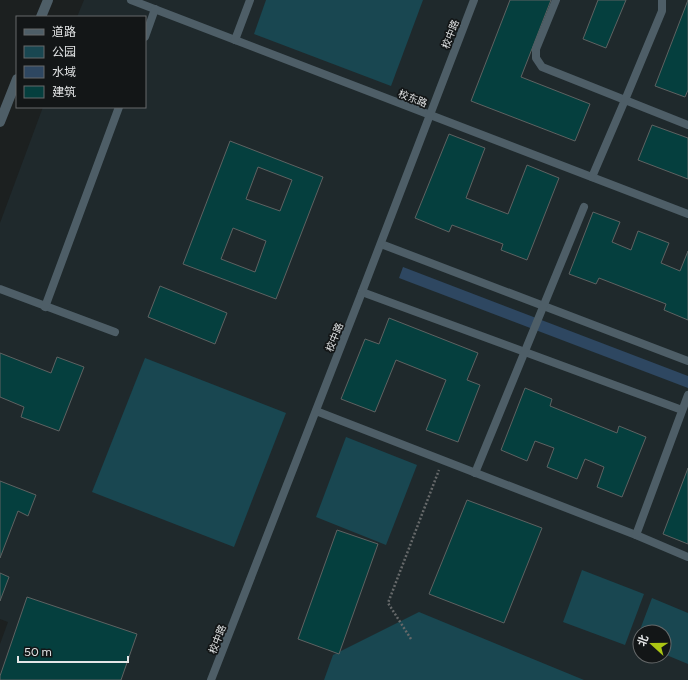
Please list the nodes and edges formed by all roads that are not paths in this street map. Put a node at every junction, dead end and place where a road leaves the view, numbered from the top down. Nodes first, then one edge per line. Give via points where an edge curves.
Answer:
1 (48, 0) edge
2 (131, 0) edge
3 (250, 0) edge
4 (474, 0) edge
5 (556, 0) edge
6 (662, 0) edge
7 (155, 9) junction
8 (42, 16) edge
9 (146, 34) edge
10 (234, 40) junction
11 (16, 82) edge
12 (625, 100) junction
13 (119, 108) edge
14 (430, 115) junction
15 (0, 122) edge
16 (688, 125) edge
17 (592, 177) junction
18 (584, 207) dead end
19 (688, 214) edge
20 (381, 244) junction
21 (0, 289) edge
22 (362, 292) junction
23 (544, 306) junction
24 (45, 307) junction
25 (115, 332) dead end
26 (525, 352) junction
27 (688, 361) edge
28 (688, 396) edge
29 (316, 410) junction
30 (682, 410) junction
31 (475, 473) junction
32 (636, 535) junction
33 (688, 557) edge
34 (211, 680) edge

1 - 8 street
2 - 7 lane, 校东路
3 - 10 lane
4 - 14 lane, 校中路
5 - 12 lane via 536,49 536,58 542,67
6 - 12 lane via 662,11
7 - 9 lane
7 - 10 lane, 校东路
10 - 14 lane, 校东路
11 - 15 street
12 - 16 lane
12 - 17 lane
13 - 24 lane
14 - 17 lane, 校东路
14 - 20 lane, 校中路
17 - 19 lane, 校东路
18 - 23 lane
20 - 22 lane, 校中路
20 - 23 lane
21 - 24 lane
22 - 26 lane
22 - 29 lane, 校中路
23 - 26 lane
23 - 27 lane
24 - 25 lane
26 - 30 lane
26 - 31 lane
28 - 30 lane
29 - 31 lane
29 - 34 lane, 校中路
30 - 32 lane
31 - 32 lane
32 - 33 lane

